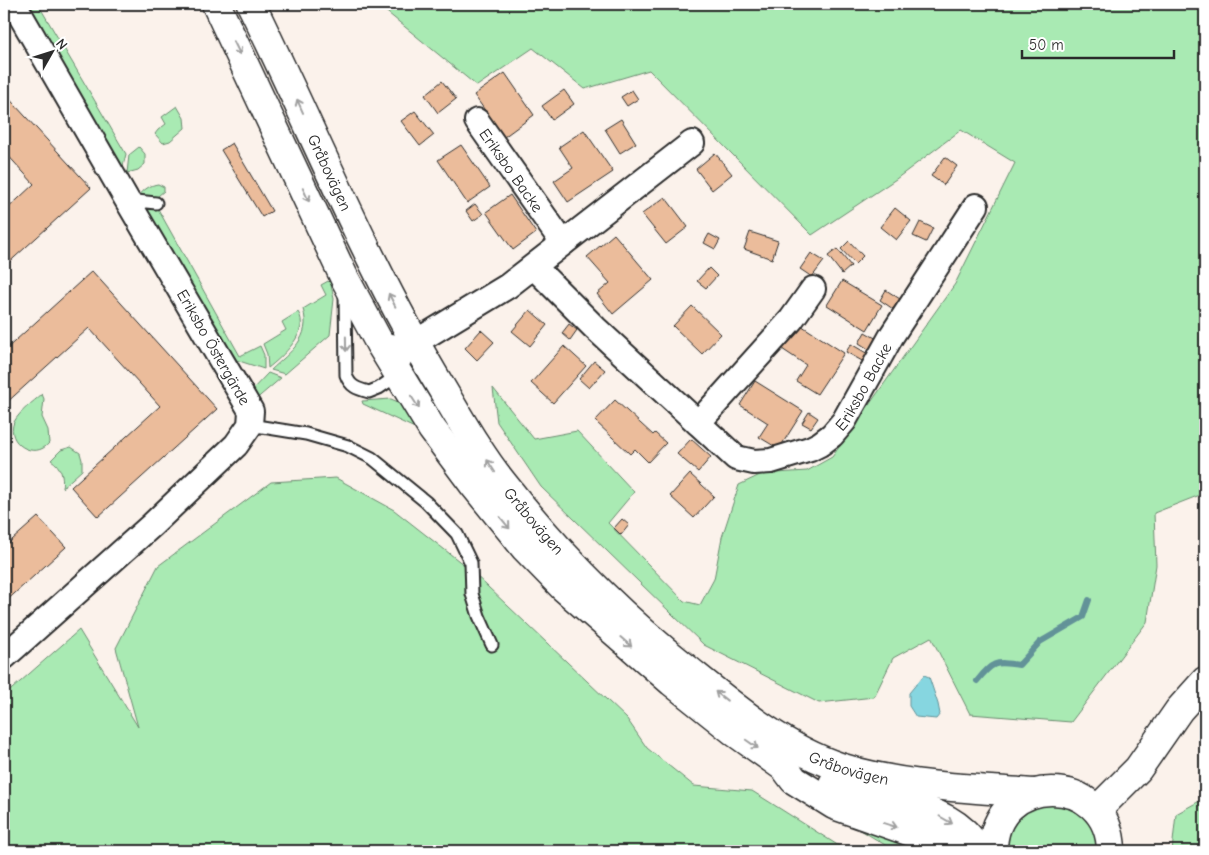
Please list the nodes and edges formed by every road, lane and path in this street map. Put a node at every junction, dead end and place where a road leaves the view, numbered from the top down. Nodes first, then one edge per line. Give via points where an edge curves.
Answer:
1 (14, 4) edge
2 (216, 4) edge
3 (250, 4) edge
4 (477, 121) dead end
5 (692, 143) dead end
6 (127, 200) junction
7 (156, 203) dead end
8 (976, 206) dead end
9 (563, 243) junction
10 (534, 267) junction
11 (344, 278) junction
12 (813, 289) dead end
13 (414, 343) junction
14 (380, 344) junction
15 (398, 375) junction
16 (698, 423) junction
17 (250, 425) junction
18 (492, 645) dead end
19 (4, 657) edge
20 (1205, 681) edge
21 (785, 768) junction
22 (1034, 792) junction
23 (1097, 810) junction
24 (951, 851) edge
25 (980, 851) edge
26 (993, 851) edge
27 (1111, 851) edge

1 - 6 street, Eriksbo Östergärde
2 -> 11 main road, Gråbovägen
13 -> 3 main road, Gråbovägen via 340,196
4 - 9 street, Eriksbo Backe
5 - 9 street
6 - 7 lane
6 - 17 street, Eriksbo Östergärde via 251,411
8 - 16 street, Eriksbo Backe via 892,335 844,422 820,444 771,461 754,462 736,458
9 - 10 street
10 - 13 street
10 - 16 street, Eriksbo Backe
11 - 14 main road, Gråbovägen
11 -> 15 lane via 348,380 358,390 369,392
12 - 16 street via 791,320
13 - 14 street via 397,347
13 - 15 lane
22 -> 13 main road, Gråbovägen via 870,776 812,756 748,717 630,622 550,540 500,480
14 - 15 main road, Gråbovägen
15 -> 21 main road, Gråbovägen via 432,429 473,484 562,588 679,688
17 - 18 lane via 306,434 348,446 372,458 426,502 458,534 471,563 472,594
17 - 19 street, Eriksbo Östergärde via 236,445
20 - 23 main road via 1179,710 1138,769
21 -> 24 main road, Gråbovägen via 794,780 834,805 931,839
21 -> 25 main road, Gråbovägen via 800,769 864,796 943,818 963,831
22 - 23 main road, Gråbovägen via 1068,792
22 - 26 main road via 1015,804 1000,820
23 - 27 main road, Gråbovägen via 1110,836

